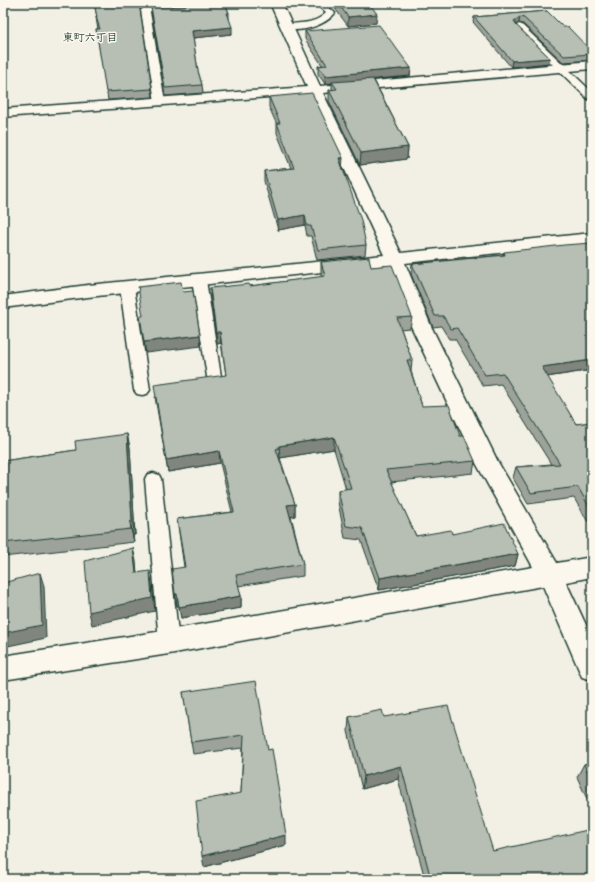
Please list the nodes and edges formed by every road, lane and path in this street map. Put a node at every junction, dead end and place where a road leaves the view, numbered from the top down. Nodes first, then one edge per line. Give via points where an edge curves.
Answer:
1 (276, 3) edge
2 (319, 3) edge
3 (184, 9) edge
4 (519, 27) edge
5 (287, 28) junction
6 (592, 65) edge
7 (561, 67) junction
8 (315, 90) junction
9 (592, 97) edge
10 (160, 102) junction
11 (3, 113) edge
12 (592, 238) edge
13 (395, 259) junction
14 (199, 280) junction
15 (127, 287) junction
16 (3, 302) edge
17 (215, 383) edge
18 (142, 390) dead end
19 (153, 479) dead end
20 (592, 567) edge
21 (550, 574) junction
22 (169, 642) junction
23 (3, 668) edge
24 (592, 668) edge

1 - 5 street
2 - 5 lane via 331,13 325,20 309,26
3 - 10 lane via 145,10
4 - 7 lane
5 - 8 street
6 - 7 street
7 - 8 street
7 - 9 lane
8 - 10 street
8 - 13 street
10 - 11 street
12 - 13 street
13 - 14 street
13 - 21 street via 421,326 487,463
14 - 15 street
14 - 17 lane
15 - 16 street
15 - 18 lane
19 - 22 lane
20 - 21 street
21 - 22 street
21 - 24 street
22 - 23 street

